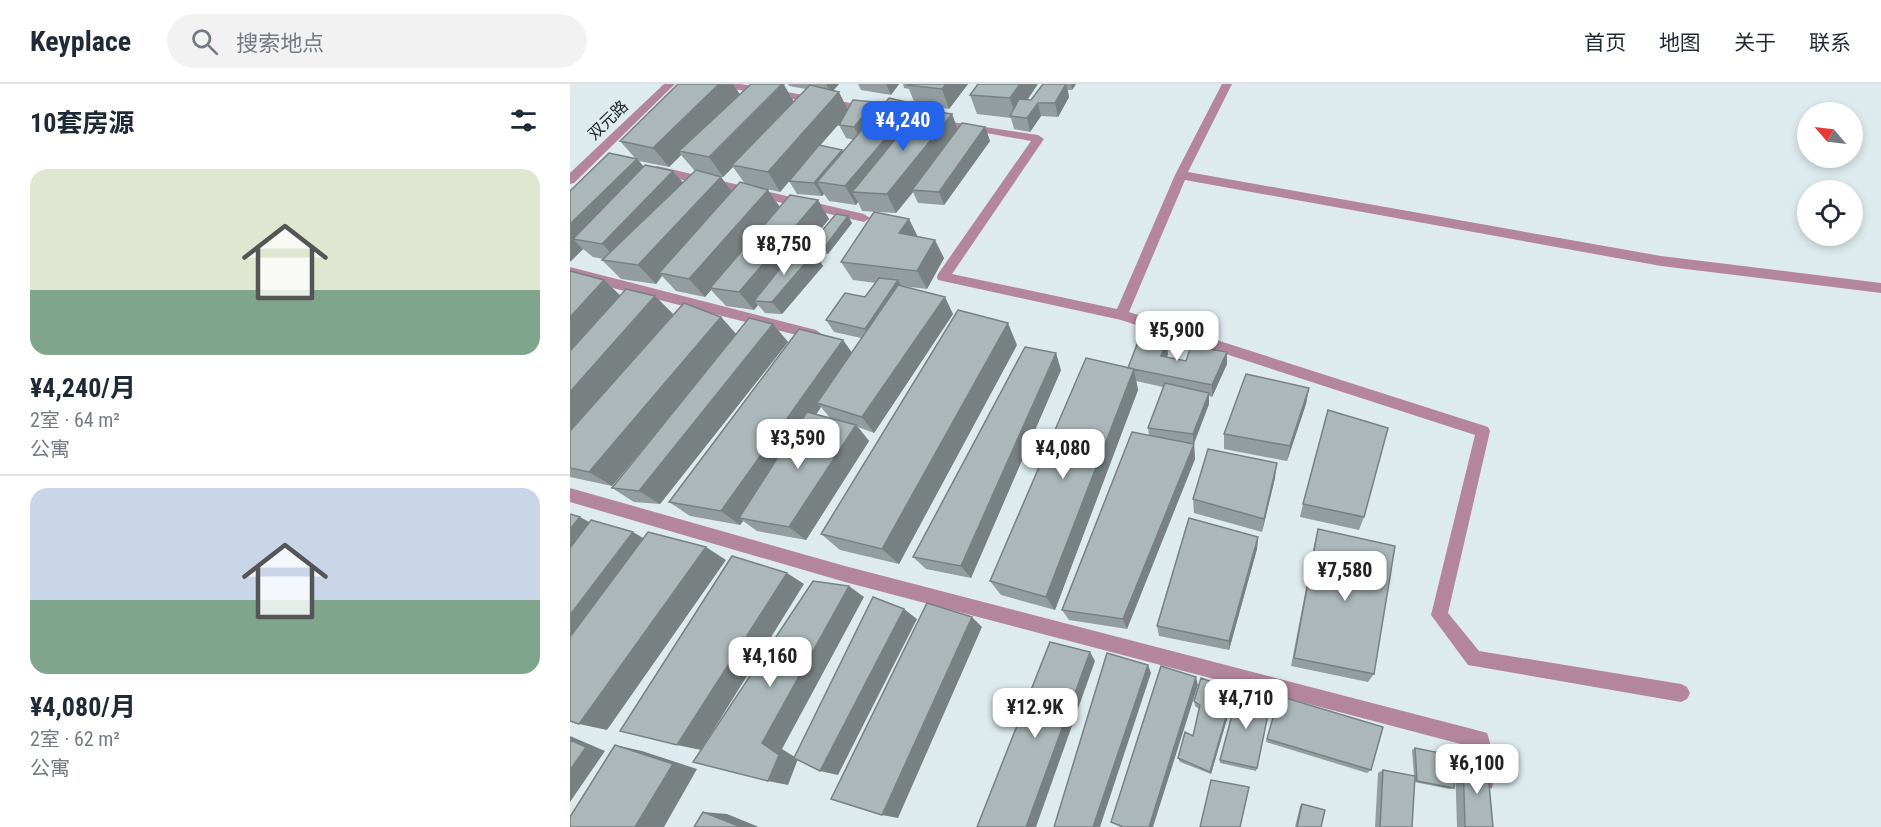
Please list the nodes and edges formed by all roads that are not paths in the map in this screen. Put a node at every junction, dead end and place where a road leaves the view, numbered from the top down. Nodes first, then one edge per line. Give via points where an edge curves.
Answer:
1 (670, 84) edge
2 (722, 84) edge
3 (1227, 84) edge
4 (874, 110) edge
5 (921, 118) edge
6 (640, 166) edge
7 (1181, 175) junction
8 (570, 180) edge
9 (864, 218) dead end
10 (570, 273) edge
11 (1881, 288) edge
12 (1121, 315) junction
13 (830, 339) edge
14 (570, 495) edge
15 (1681, 693) dead end
16 (1486, 794) edge

1 - 8 street, 双元路 via 601,157
2 - 4 street
3 - 7 street
5 - 12 street via 1038,139 943,277
6 - 9 street
7 - 11 street via 1661,261
7 - 12 street
10 - 13 street
12 - 15 street via 1483,431 1439,615 1474,659
14 - 16 street via 845,574 1480,740

